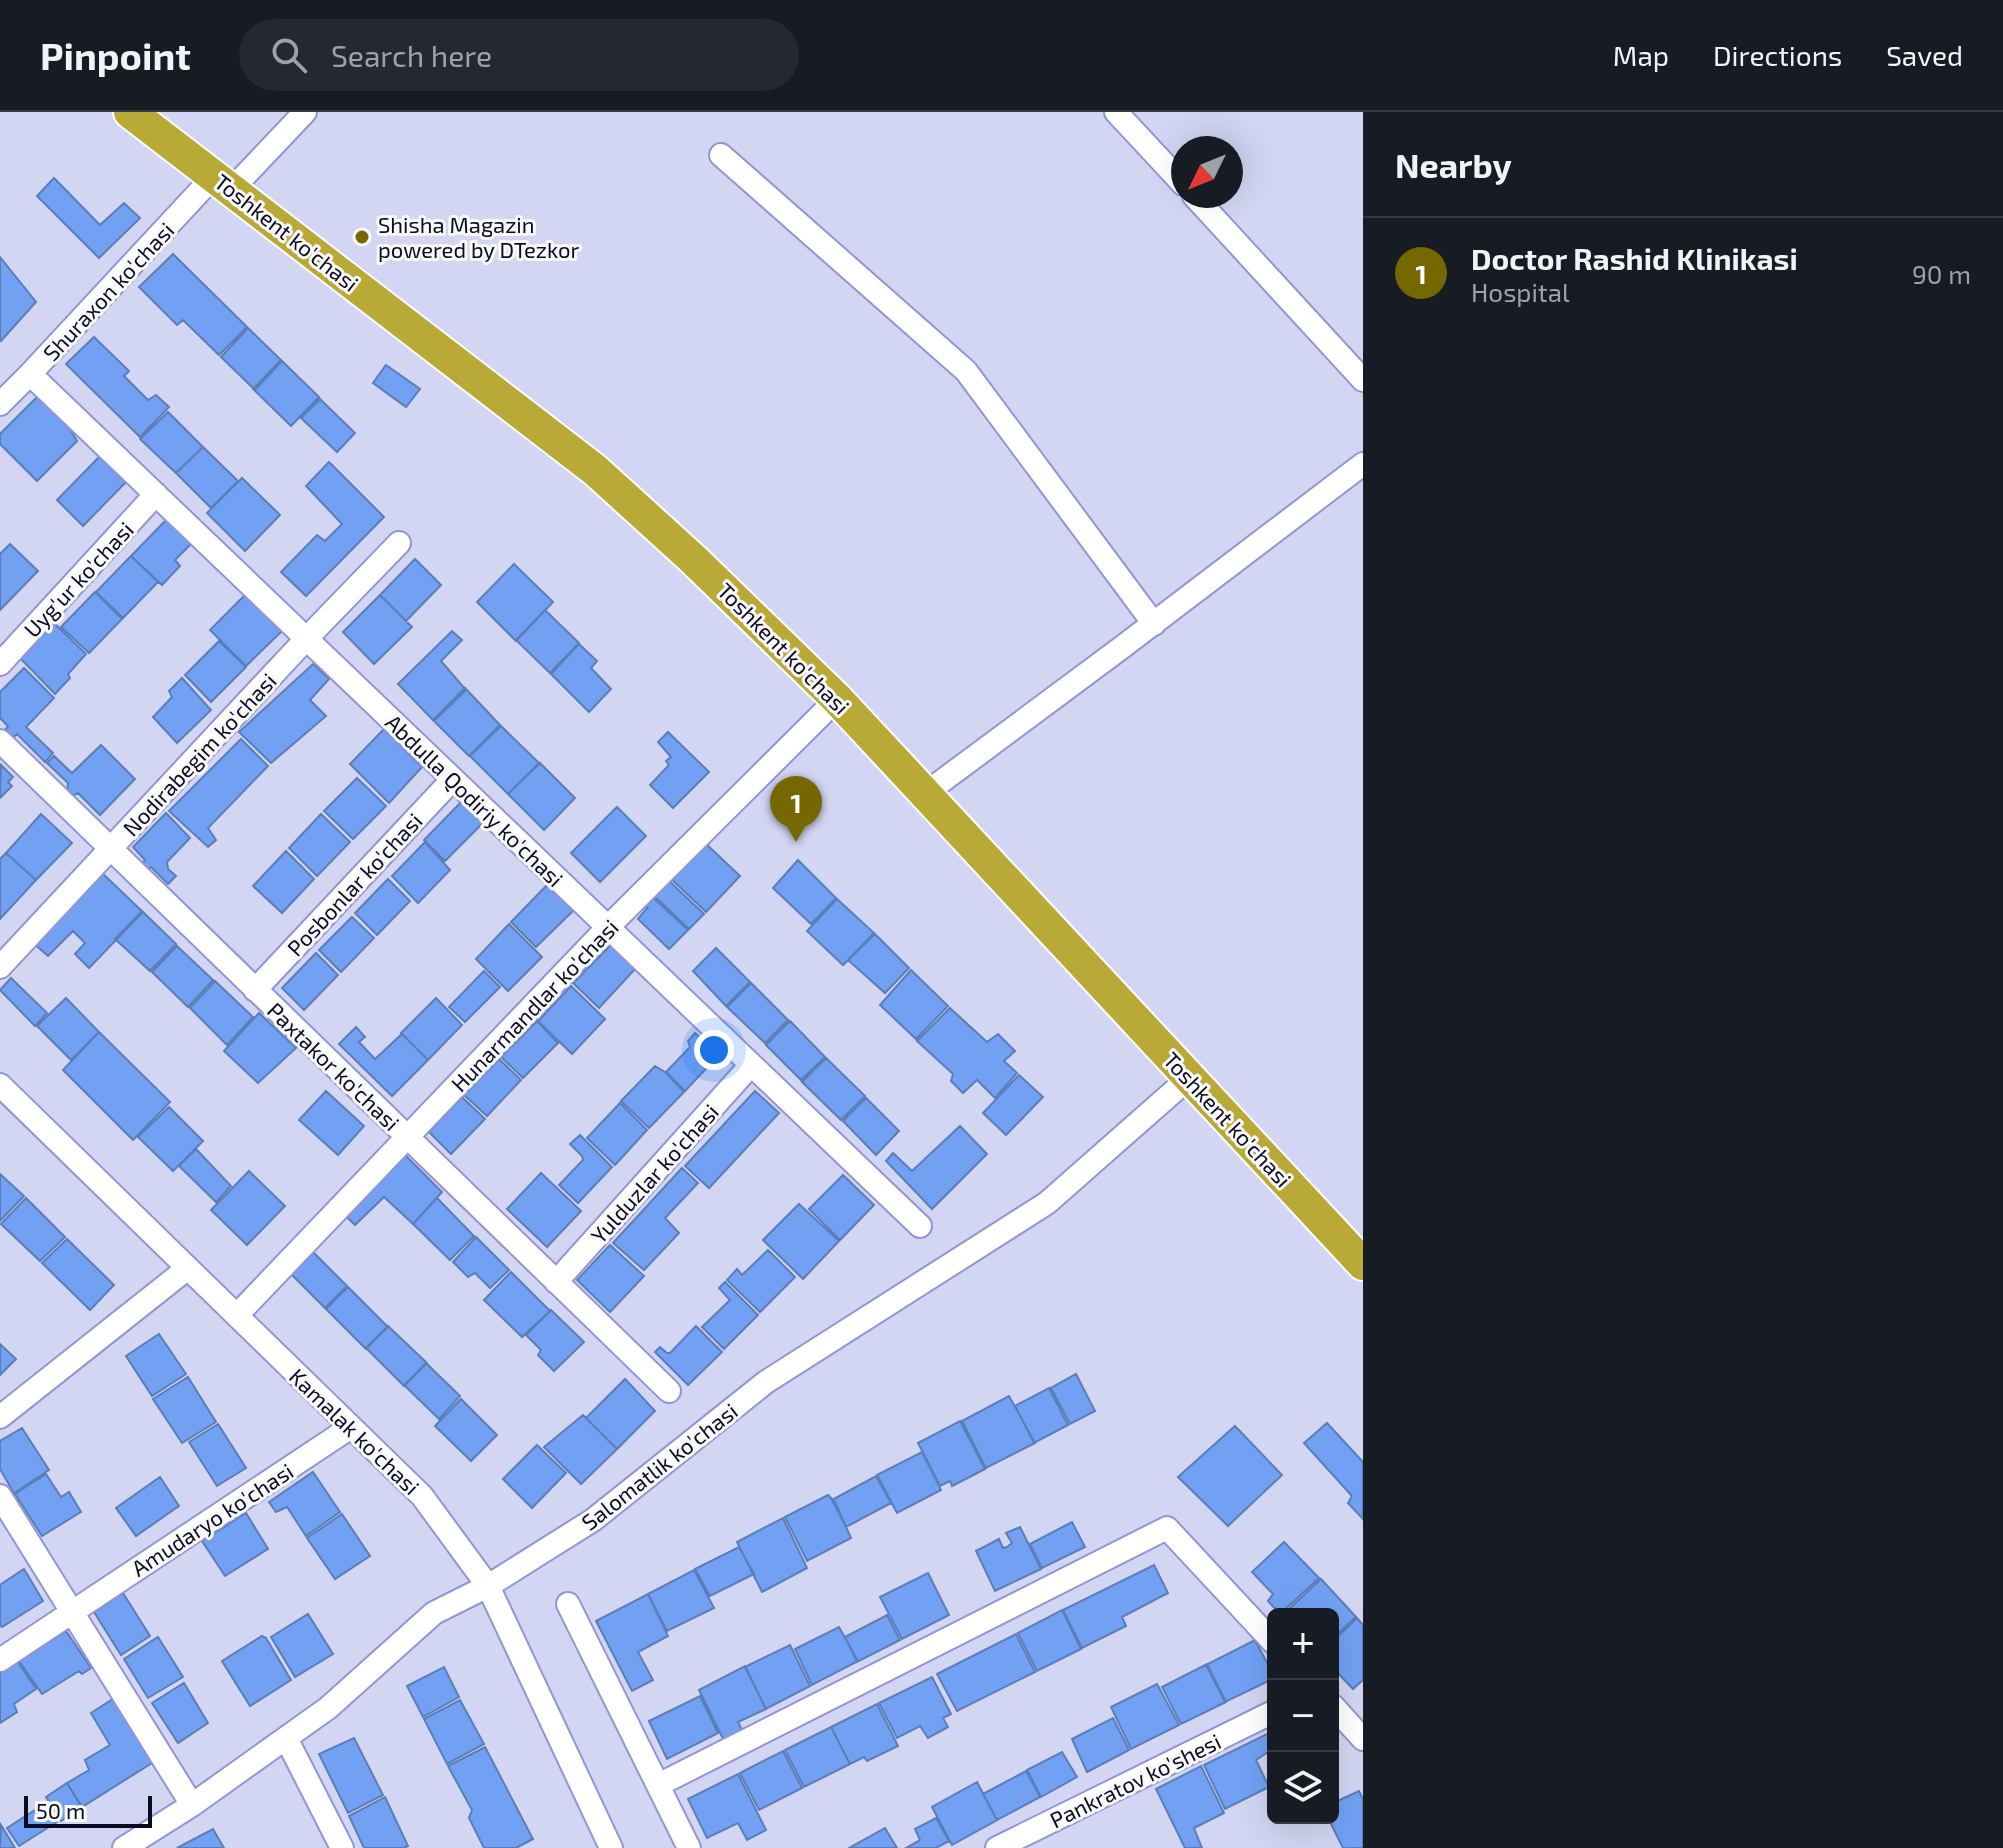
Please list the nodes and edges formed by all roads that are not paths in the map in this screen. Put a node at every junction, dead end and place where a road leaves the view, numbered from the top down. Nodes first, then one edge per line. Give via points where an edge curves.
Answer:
1 (130, 112) edge
2 (305, 112) edge
3 (1116, 112) edge
4 (721, 155) dead end
5 (1171, 171) edge
6 (223, 182) junction
7 (1205, 208) edge
8 (30, 374) junction
9 (1363, 380) edge
10 (0, 404) edge
11 (1363, 464) edge
12 (156, 494) junction
13 (399, 543) dead end
14 (1154, 624) junction
15 (307, 638) junction
16 (0, 664) edge
17 (837, 699) junction
18 (0, 741) edge
19 (453, 779) junction
20 (926, 793) junction
21 (110, 849) junction
22 (608, 927) junction
23 (0, 967) edge
24 (255, 990) junction
25 (751, 1065) junction
26 (1190, 1077) junction
27 (0, 1085) edge
28 (407, 1137) junction
29 (920, 1226) dead end
30 (1363, 1264) edge
31 (188, 1268) junction
32 (556, 1282) junction
33 (237, 1315) junction
34 (669, 1391) dead end
35 (1, 1414) edge
36 (351, 1427) junction
37 (0, 1496) edge
38 (488, 1586) junction
39 (568, 1604) dead end
40 (73, 1612) junction
41 (1267, 1636) edge
42 (0, 1660) edge
43 (1339, 1713) edge
44 (1267, 1715) edge
45 (286, 1738) junction
46 (1363, 1739) edge
47 (658, 1785) junction
48 (192, 1805) junction
49 (124, 1848) edge
50 (342, 1848) edge
51 (611, 1848) edge
52 (689, 1848) edge
53 (997, 1848) edge

1 - 6 highway, Toshkent ko'chasi
2 - 6 street, Shuraxon ko'chasi
3 - 5 street
4 - 14 street via 966,371
6 - 8 street, Shuraxon ko'chasi
6 - 17 highway, Toshkent ko'chasi via 595,470
7 - 9 street
8 - 10 street, Shuraxon ko'chasi
8 - 12 street, Abdulla Qodiriy ko'chasi
11 - 14 street
12 - 15 street, Abdulla Qodiriy ko'chasi
12 - 16 street, Uyg'ur ko'chasi
13 - 15 street, Nodirabegim ko'chasi
14 - 20 street
15 - 19 street, Abdulla Qodiriy ko'chasi
15 - 21 street, Nodirabegim ko'chasi
17 - 20 highway, Toshkent ko'chasi
17 - 22 street, Hunarmandlar ko'chasi
18 - 21 street, Paxtakor ko'chasi
19 - 22 street, Abdulla Qodiriy ko'chasi
19 - 24 street, Posbonlar ko'chasi
20 - 26 highway, Toshkent ko'chasi
21 - 23 street, Nodirabegim ko'chasi
21 - 24 street, Paxtakor ko'chasi
22 - 25 street, Abdulla Qodiriy ko'chasi
22 - 28 street, Hunarmandlar ko'chasi
24 - 28 street, Paxtakor ko'chasi
25 - 29 street, Abdulla Qodiriy ko'chasi
25 - 32 street, Yulduzlar ko'chasi
26 - 30 highway, Toshkent ko'chasi
26 - 38 street, Salomatlik ko'chasi via 1047,1203 766,1382 593,1520
27 - 31 street, Kamalak ko'chasi
28 - 32 street, Paxtakor ko'chasi
28 - 33 street, Hunarmandlar ko'chasi
31 - 33 street, Kamalak ko'chasi
31 - 35 street
32 - 34 street, Paxtakor ko'chasi
33 - 36 street, Kamalak ko'chasi
36 - 38 street, Kamalak ko'chasi via 422,1496
36 - 40 street, Amudaryo ko'chasi
37 - 40 street
38 - 45 street, Salomatlik ko'chasi via 434,1613 328,1708
38 - 51 street, Kamalak ko'chasi
39 - 47 street
40 - 42 street, Amudaryo ko'chasi
40 - 48 street
41 - 47 street via 1167,1528
43 - 46 street
44 - 53 street, Pankratov ko'shesi
45 - 48 street, Salomatlik ko'chasi
45 - 50 street
47 - 52 street
48 - 49 street, Salomatlik ko'chasi

